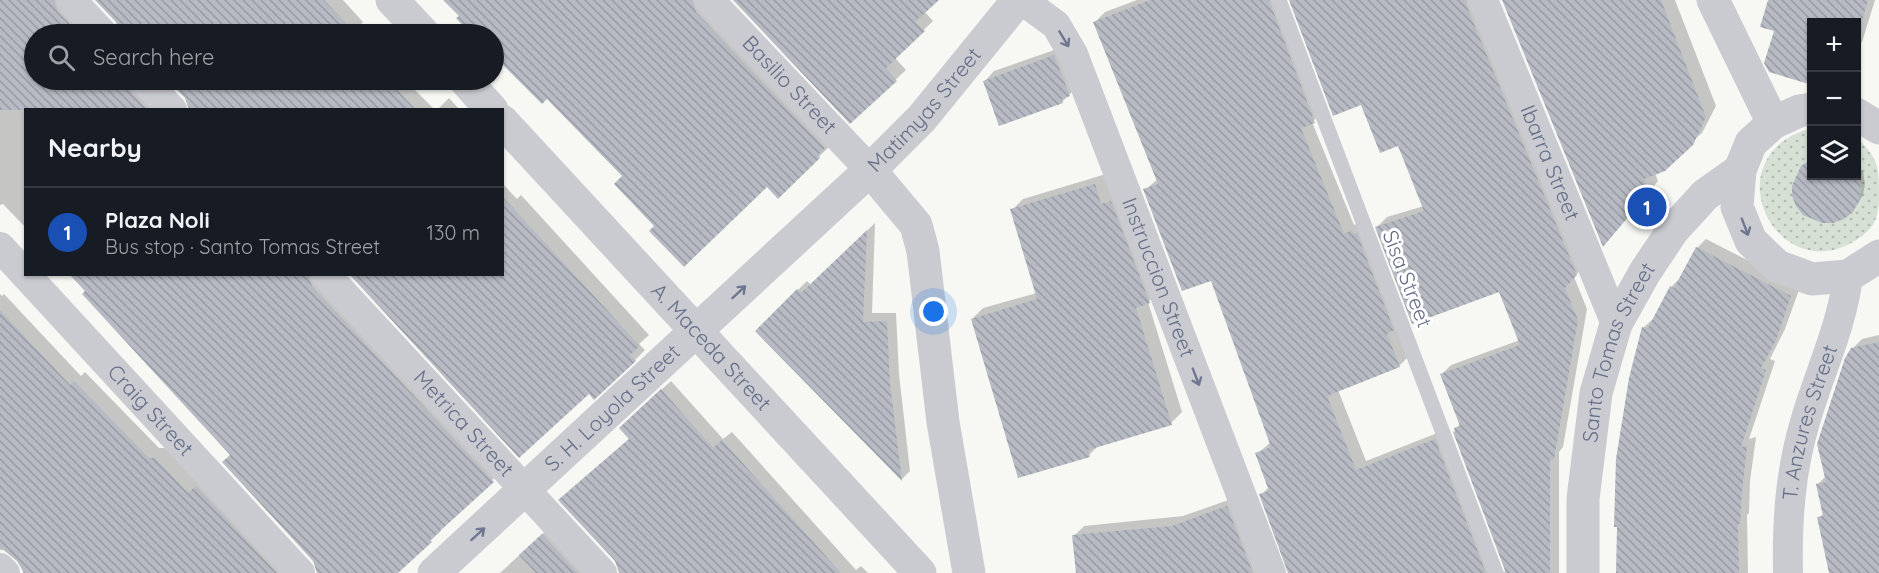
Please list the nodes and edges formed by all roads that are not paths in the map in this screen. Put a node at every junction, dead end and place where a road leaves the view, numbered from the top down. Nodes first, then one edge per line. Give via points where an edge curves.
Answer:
1 (71, 0) edge
2 (392, 0) edge
3 (709, 0) edge
4 (1020, 0) edge
5 (1279, 0) edge
6 (1483, 0) edge
7 (1713, 0) edge
8 (94, 24) edge
9 (415, 24) edge
10 (153, 90) edge
11 (474, 90) edge
12 (170, 108) edge
13 (490, 108) edge
14 (1807, 110) edge
15 (1861, 117) edge
16 (504, 123) edge
17 (1773, 123) junction
18 (1879, 128) edge
19 (870, 170) junction
20 (1740, 170) junction
21 (0, 247) edge
22 (1879, 256) edge
23 (24, 273) edge
24 (27, 276) edge
25 (327, 276) edge
26 (1848, 276) junction
27 (1616, 324) junction
28 (696, 332) junction
29 (525, 491) junction
30 (0, 568) edge
31 (5, 573) edge
32 (300, 573) edge
33 (434, 573) edge
34 (602, 573) edge
35 (920, 573) edge
36 (969, 573) edge
37 (1271, 573) edge
38 (1496, 573) edge
39 (1582, 573) edge
40 (1788, 573) edge

1 - 8 street
2 - 9 street
3 - 19 street, Basilio Street
4 - 19 street, Matimyas Street via 922,118
4 -> 37 street, Instruccion Street via 1056,25 1073,54
5 - 38 lane, Sisa Street
6 - 27 street, Ibarra Street
7 - 17 street
10 - 12 street
11 - 13 street
14 - 17 street
15 - 18 street
16 - 28 street, A. Maceda Street
17 - 20 street via 1751,143
28 -> 19 street, S. H. Loyola Street
19 - 36 street, Matimyas Street via 915,225 923,251 943,422
20 -> 26 street via 1737,207 1751,241 1777,266 1812,279
20 - 27 street, Santo Tomas Street via 1705,195 1673,230
21 - 23 street, Craig Street
22 - 26 street
24 - 32 street, Craig Street
25 - 29 street, Metrica Street
26 - 40 street, T. Anzures Street via 1845,301 1804,422 1794,466 1787,519
27 - 39 street, Santo Tomas Street via 1596,393 1583,499
28 - 29 street, S. H. Loyola Street
28 - 35 street, A. Maceda Street
33 -> 29 street, S. H. Loyola Street
29 - 34 street, Metrica Street
30 - 31 street

